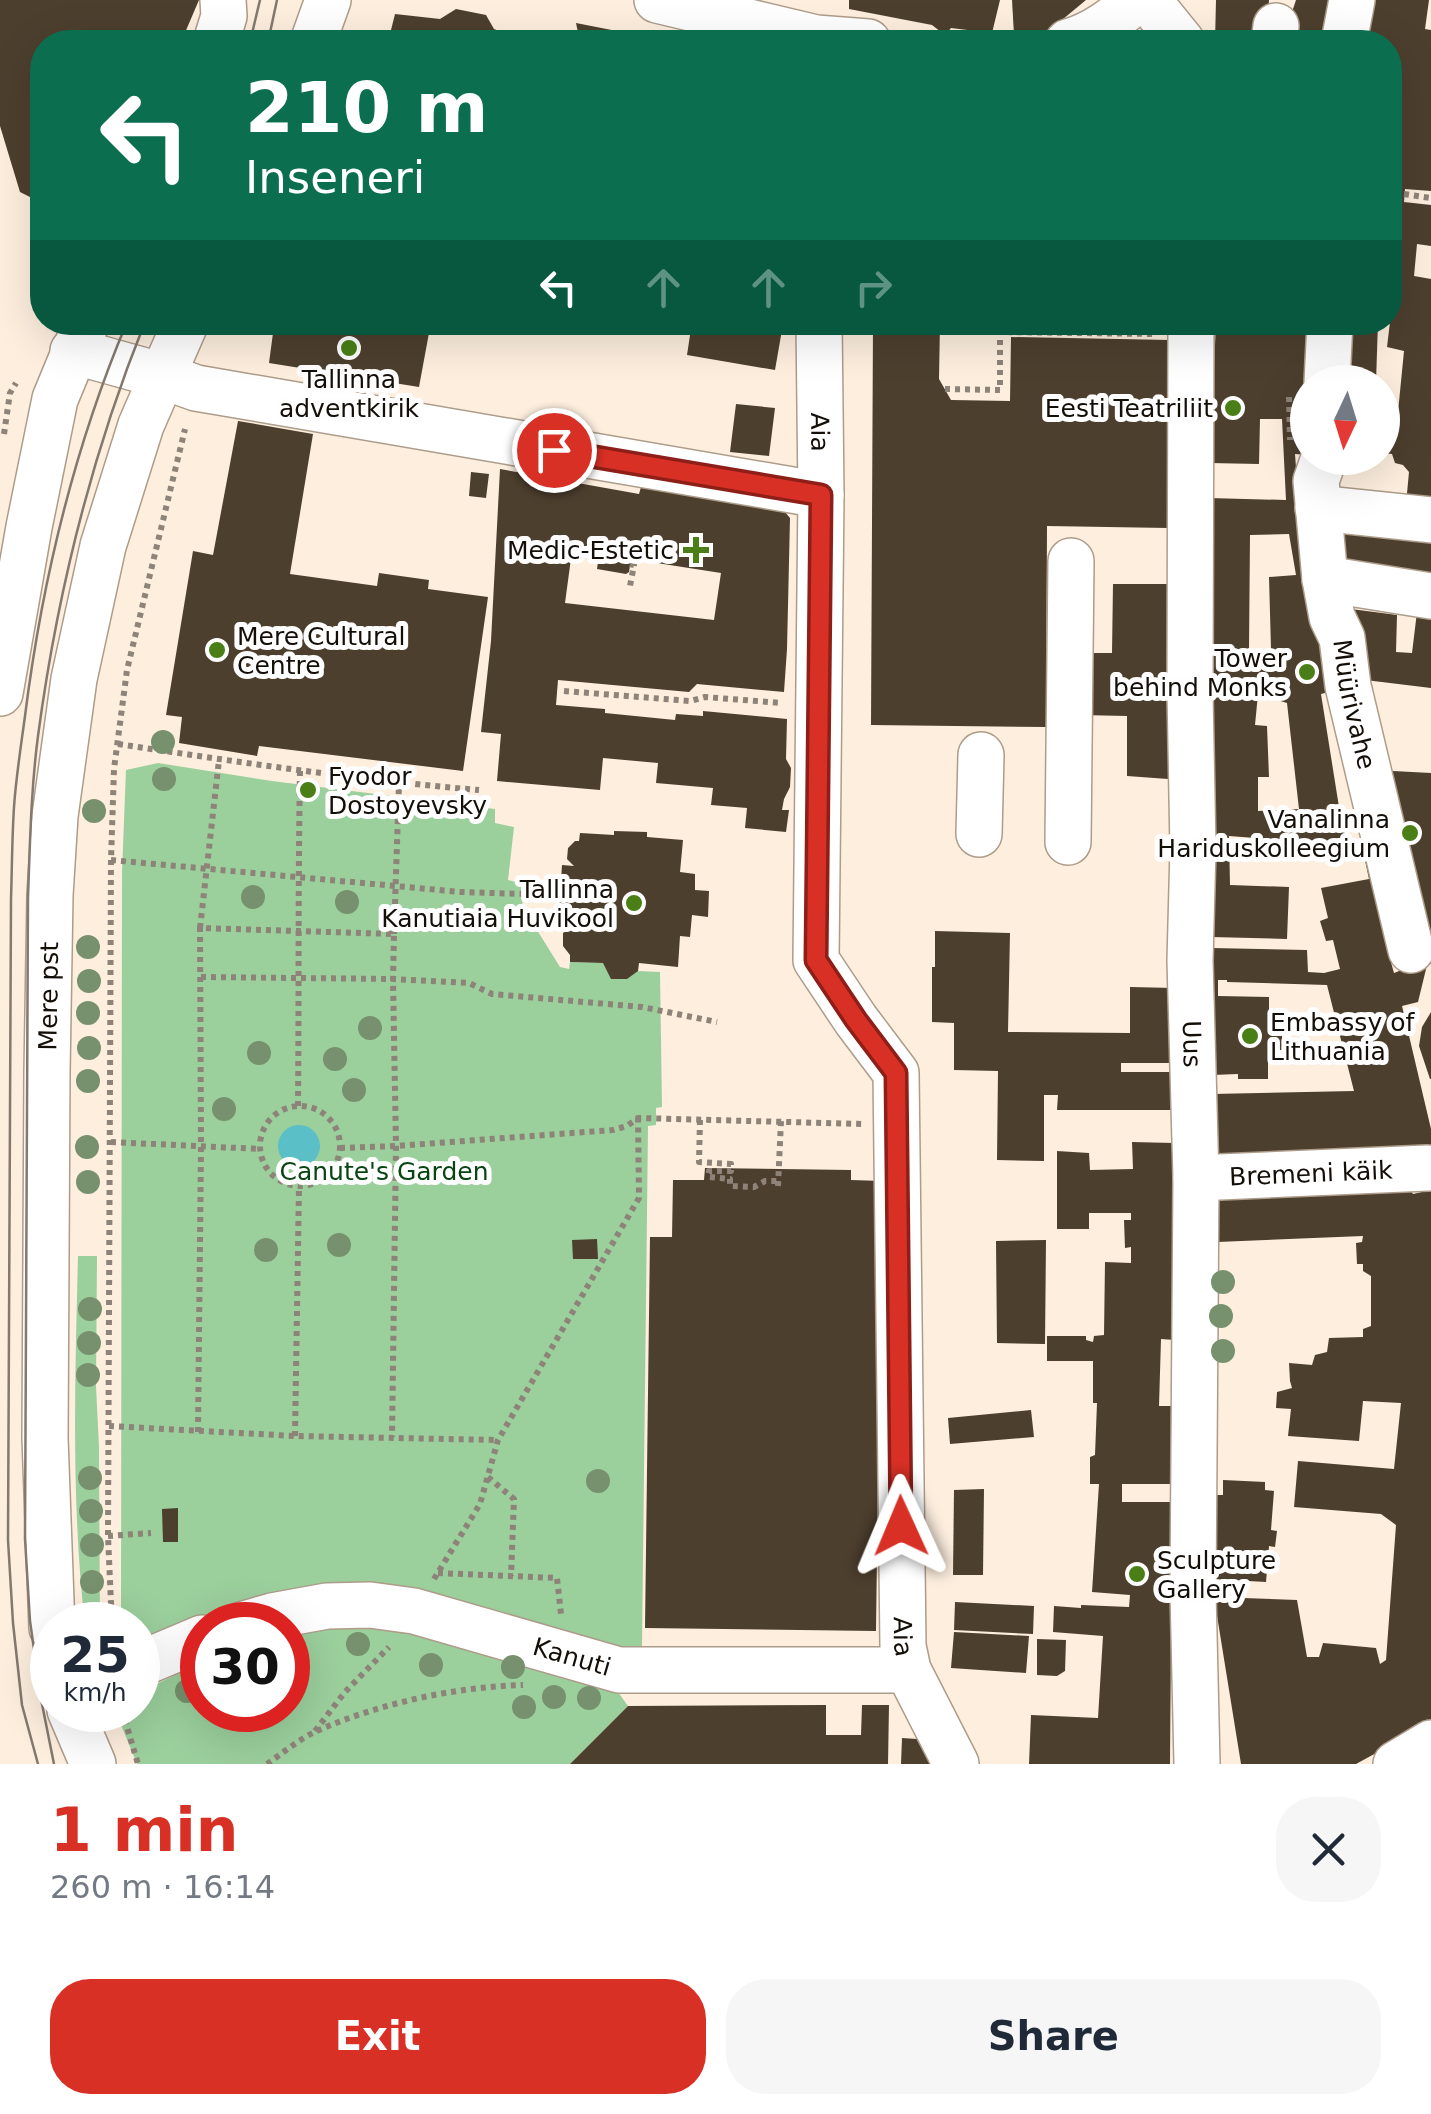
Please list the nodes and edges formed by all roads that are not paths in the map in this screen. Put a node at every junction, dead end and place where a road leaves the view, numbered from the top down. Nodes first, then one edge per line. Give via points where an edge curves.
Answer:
1 (223, 0) edge
2 (328, 0) edge
3 (656, 0) edge
4 (1137, 0) edge
5 (1148, 0) edge
6 (1352, 0) edge
7 (816, 27) edge
8 (220, 30) edge
9 (317, 30) edge
10 (1096, 30) edge
11 (1172, 30) edge
12 (1346, 30) edge
13 (184, 335) edge
14 (819, 335) edge
15 (1192, 335) edge
16 (1329, 335) edge
17 (80, 336) edge
18 (1328, 365) edge
19 (179, 382) junction
20 (1318, 475) edge
21 (821, 495) junction
22 (1318, 508) junction
23 (1431, 520) edge
24 (1071, 561) dead end
25 (1324, 580) junction
26 (1431, 596) edge
27 (0, 693) edge
28 (981, 755) dead end
29 (979, 834) dead end
30 (1068, 842) dead end
31 (1411, 950) dead end
32 (1427, 1168) dead end
33 (1196, 1178) junction
34 (51, 1602) edge
35 (310, 1609) edge
36 (908, 1670) junction
37 (60, 1732) edge
38 (79, 1732) edge
39 (1431, 1743) edge
40 (58, 1764) edge
41 (93, 1764) edge
42 (956, 1764) edge
43 (1197, 1764) edge
44 (1396, 1764) edge

1 - 8 street
2 - 9 street
3 - 7 street
4 - 10 street
5 - 11 street
6 - 12 street
13 - 19 street, Mere pst
14 - 21 street, Aia
15 - 33 street, Uus
16 - 18 street
17 - 19 street
17 - 27 street via 56,399
19 - 21 street
19 - 34 street, Mere pst via 142,425 103,546 74,678 55,816 47,1052
20 - 22 street, Müürivahe
21 - 36 street, Aia via 816,960 896,1073
22 - 23 street
22 - 25 street, Müürivahe
24 - 30 street
25 - 26 street
25 - 31 street, Müürivahe
28 - 29 street
32 - 33 street, Bremeni käik
33 - 43 street, Uus
35 - 36 street, Kanuti via 370,1605 414,1611 619,1670
36 - 42 street, Aia
37 - 40 street
38 - 41 street
39 - 44 street

